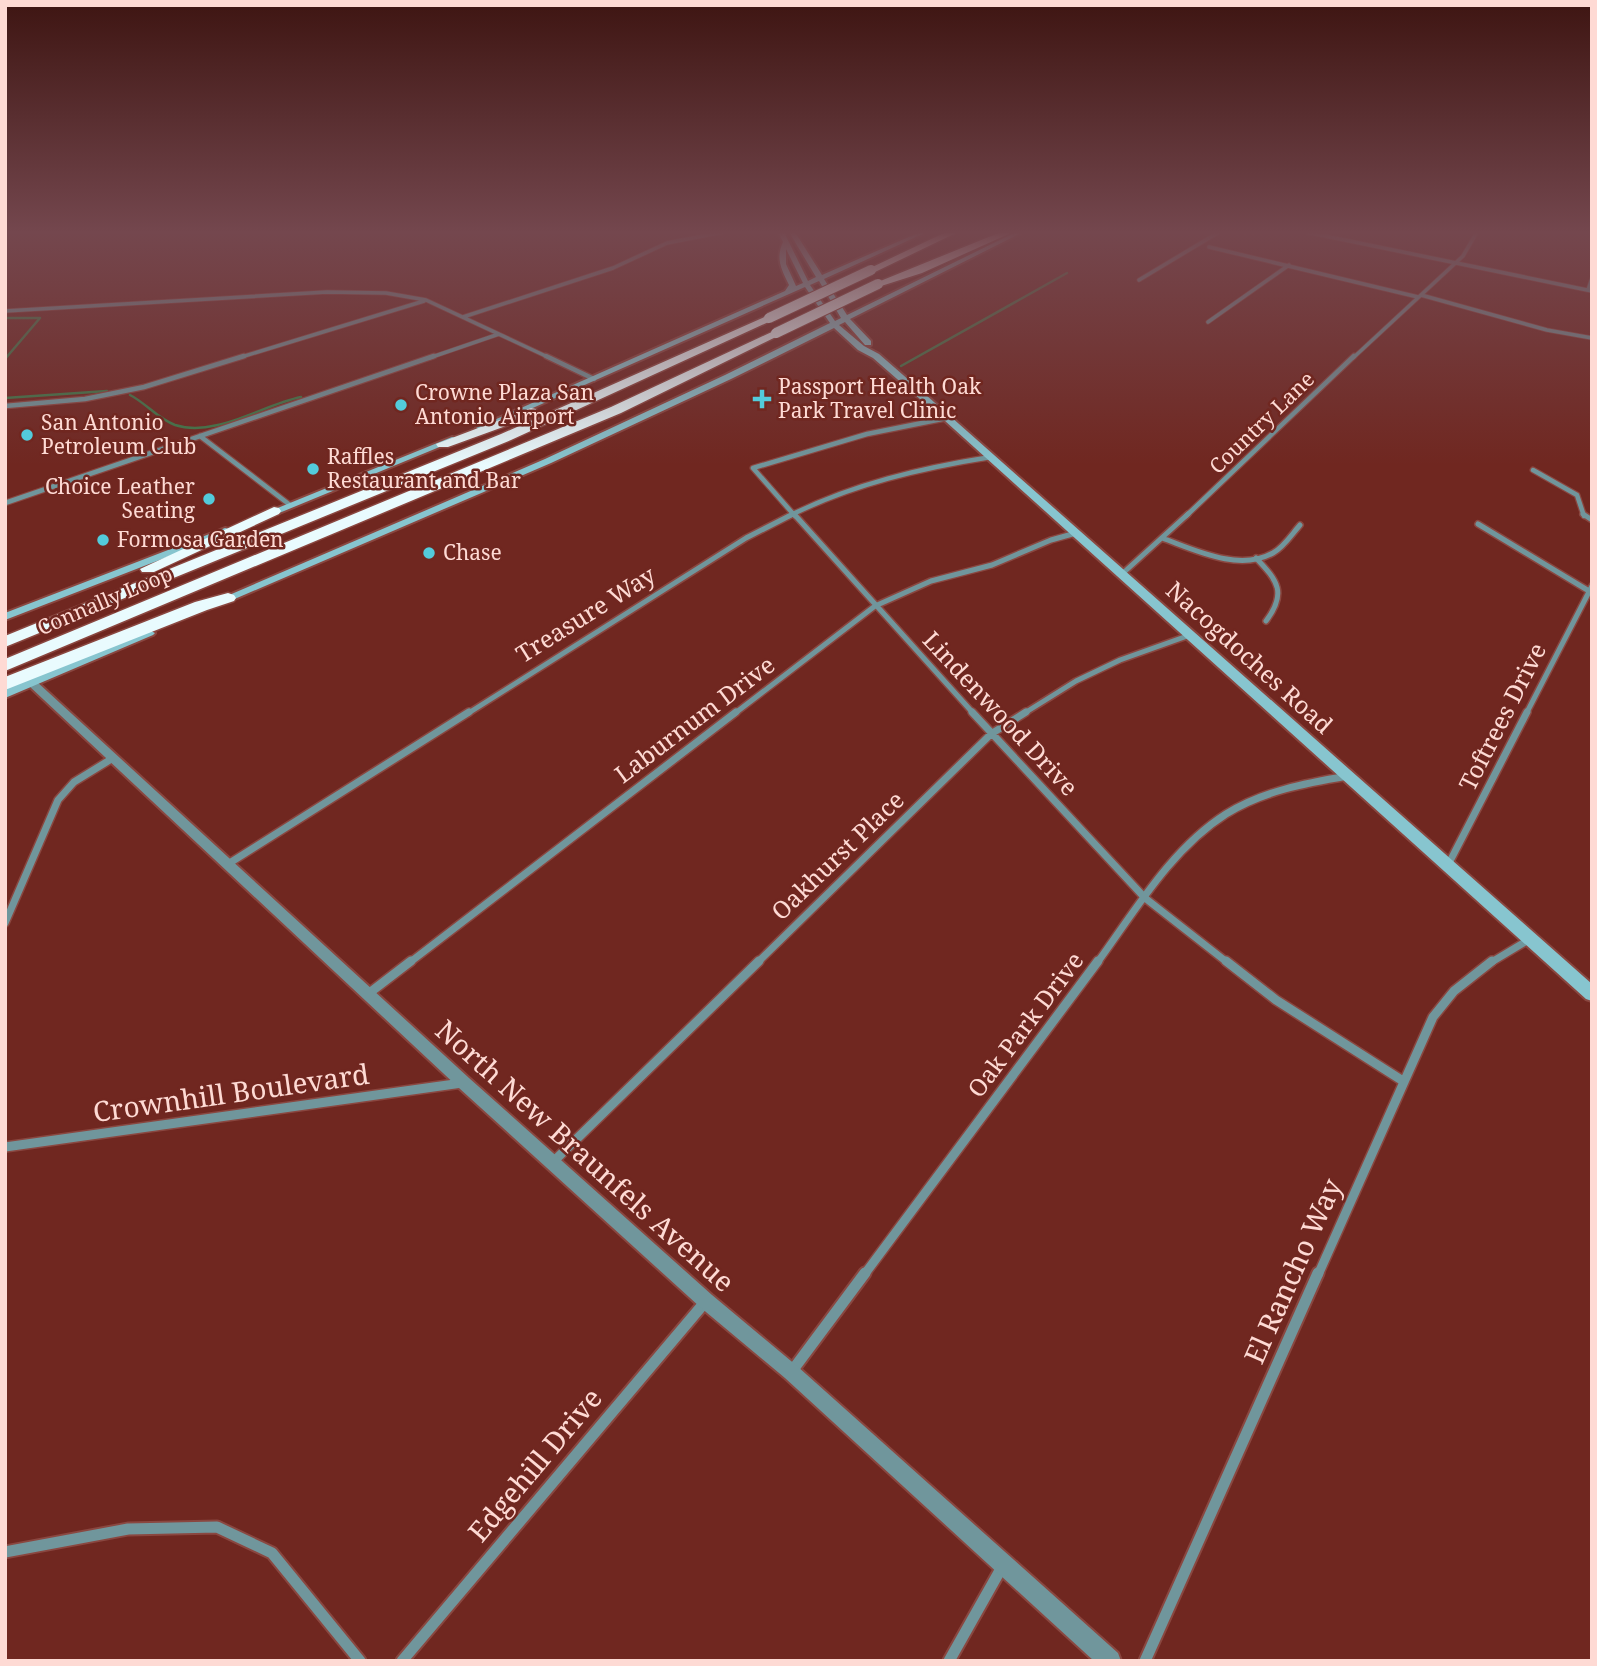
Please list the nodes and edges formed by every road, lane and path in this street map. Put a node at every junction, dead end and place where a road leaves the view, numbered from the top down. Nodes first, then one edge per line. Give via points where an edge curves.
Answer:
1 (27, 310) edge
2 (394, 310) edge
3 (447, 310) edge
4 (485, 310) edge
5 (747, 310) edge
6 (779, 310) edge
7 (803, 310) edge
8 (824, 310) edge
9 (824, 310) edge
10 (840, 310) edge
11 (862, 310) edge
12 (1225, 310) edge
13 (1404, 310) edge
14 (1471, 310) edge
15 (5, 311) edge
16 (765, 316) junction
17 (463, 317) junction
18 (845, 318) junction
19 (1208, 322) dead end
20 (834, 324) junction
21 (499, 334) junction
22 (806, 337) junction
23 (1592, 338) edge
24 (853, 341) junction
25 (876, 356) junction
26 (594, 379) junction
27 (5, 406) edge
28 (947, 418) junction
29 (200, 436) junction
30 (443, 444) junction
31 (991, 457) junction
32 (1533, 470) dead end
33 (5, 503) edge
34 (290, 505) junction
35 (274, 511) junction
36 (794, 514) junction
37 (1592, 520) edge
38 (1478, 524) dead end
39 (1300, 525) dead end
40 (1076, 533) junction
41 (1161, 538) junction
42 (1255, 558) junction
43 (1122, 574) junction
44 (1591, 589) edge
45 (228, 598) junction
46 (875, 606) junction
47 (5, 617) edge
48 (1266, 621) dead end
49 (5, 631) edge
50 (1190, 635) junction
51 (5, 642) edge
52 (5, 666) edge
53 (32, 683) junction
54 (5, 684) edge
55 (5, 694) edge
56 (991, 734) junction
57 (113, 758) junction
58 (1348, 776) junction
59 (228, 864) junction
60 (1448, 865) junction
61 (1145, 898) junction
62 (5, 923) edge
63 (1530, 939) junction
64 (1592, 994) edge
65 (367, 995) junction
66 (1403, 1081) junction
67 (464, 1083) junction
68 (5, 1147) edge
69 (553, 1162) junction
70 (706, 1301) junction
71 (791, 1372) junction
72 (5, 1552) edge
73 (1002, 1566) junction
74 (360, 1661) edge
75 (402, 1661) edge
76 (949, 1661) edge
77 (1110, 1661) edge
78 (1144, 1661) edge

1 - 15 street
2 - 27 street via 144,387 85,399
3 - 17 street
4 - 17 street
5 - 26 main road
6 - 16 highway, Connally Loop, bridge
7 - 22 main road via 812,324
8 - 52 highway, Connally Loop, bridge via 616,410
9 - 20 main road, Nacogdoches Road
10 - 18 main road, Nacogdoches Road
11 - 18 main road
12 - 19 street
13 - 41 street, Country Lane
14 - 23 street
16 - 30 highway
16 - 51 highway, Connally Loop via 506,437
17 - 21 street
18 - 20 main road
18 - 25 main road, Nacogdoches Road
20 - 22 main road
20 - 24 main road, Nacogdoches Road
21 - 26 street
21 - 29 street
22 - 24 main road
22 - 45 main road via 548,461
24 - 25 main road, Nacogdoches Road
25 - 28 main road, Nacogdoches Road
26 - 30 main road
28 - 31 main road, Nacogdoches Road
28 - 36 street, Lindenwood Drive via 867,434 752,468
29 - 33 street
29 - 34 street
30 - 34 main road
31 - 36 street, Treasure Way via 914,472
31 - 40 main road, Nacogdoches Road
32 - 37 street via 1577,495 1583,515
34 - 35 main road
35 - 47 main road
35 - 49 highway
36 - 46 street, Lindenwood Drive
36 - 59 street, Treasure Way via 706,561
38 - 44 street
39 - 42 street via 1279,549
40 - 43 main road, Nacogdoches Road
40 - 46 street, Laburnum Drive via 992,565 930,581
41 - 42 street via 1217,556
41 - 43 street, Country Lane
42 - 48 street via 1272,575 1279,596 1278,608
43 - 50 main road, Nacogdoches Road
44 - 60 street, Toftrees Drive
45 - 53 main road
45 - 54 highway
46 - 56 street, Lindenwood Drive
46 - 65 street, Laburnum Drive
50 - 56 street, Oakhurst Place via 1076,681
50 - 58 main road, Nacogdoches Road
53 - 55 main road
53 - 57 street, North New Braunfels Avenue
56 - 61 street, Lindenwood Drive
56 - 69 street, Oakhurst Place
57 - 59 street, North New Braunfels Avenue
57 - 62 street via 74,782 58,800
58 - 60 main road, Nacogdoches Road
58 - 61 street, Oak Park Drive via 1286,788 1236,808 1194,839
59 - 65 street, North New Braunfels Avenue
60 - 63 main road, Nacogdoches Road
61 - 66 street, Lindenwood Drive via 1276,1000
61 - 71 street, Oak Park Drive
63 - 64 main road, Nacogdoches Road
63 - 66 street, El Rancho Way via 1480,966 1446,998
65 - 67 street, North New Braunfels Avenue
66 - 78 street, El Rancho Way
67 - 68 street, Crownhill Boulevard
67 - 69 street, North New Braunfels Avenue
69 - 70 street, North New Braunfels Avenue
70 - 71 street, North New Braunfels Avenue
70 - 75 street, Edgehill Drive
71 - 73 street, North New Braunfels Avenue
72 - 74 street via 128,1529 217,1527 272,1553
73 - 76 street
73 - 77 street, North New Braunfels Avenue

